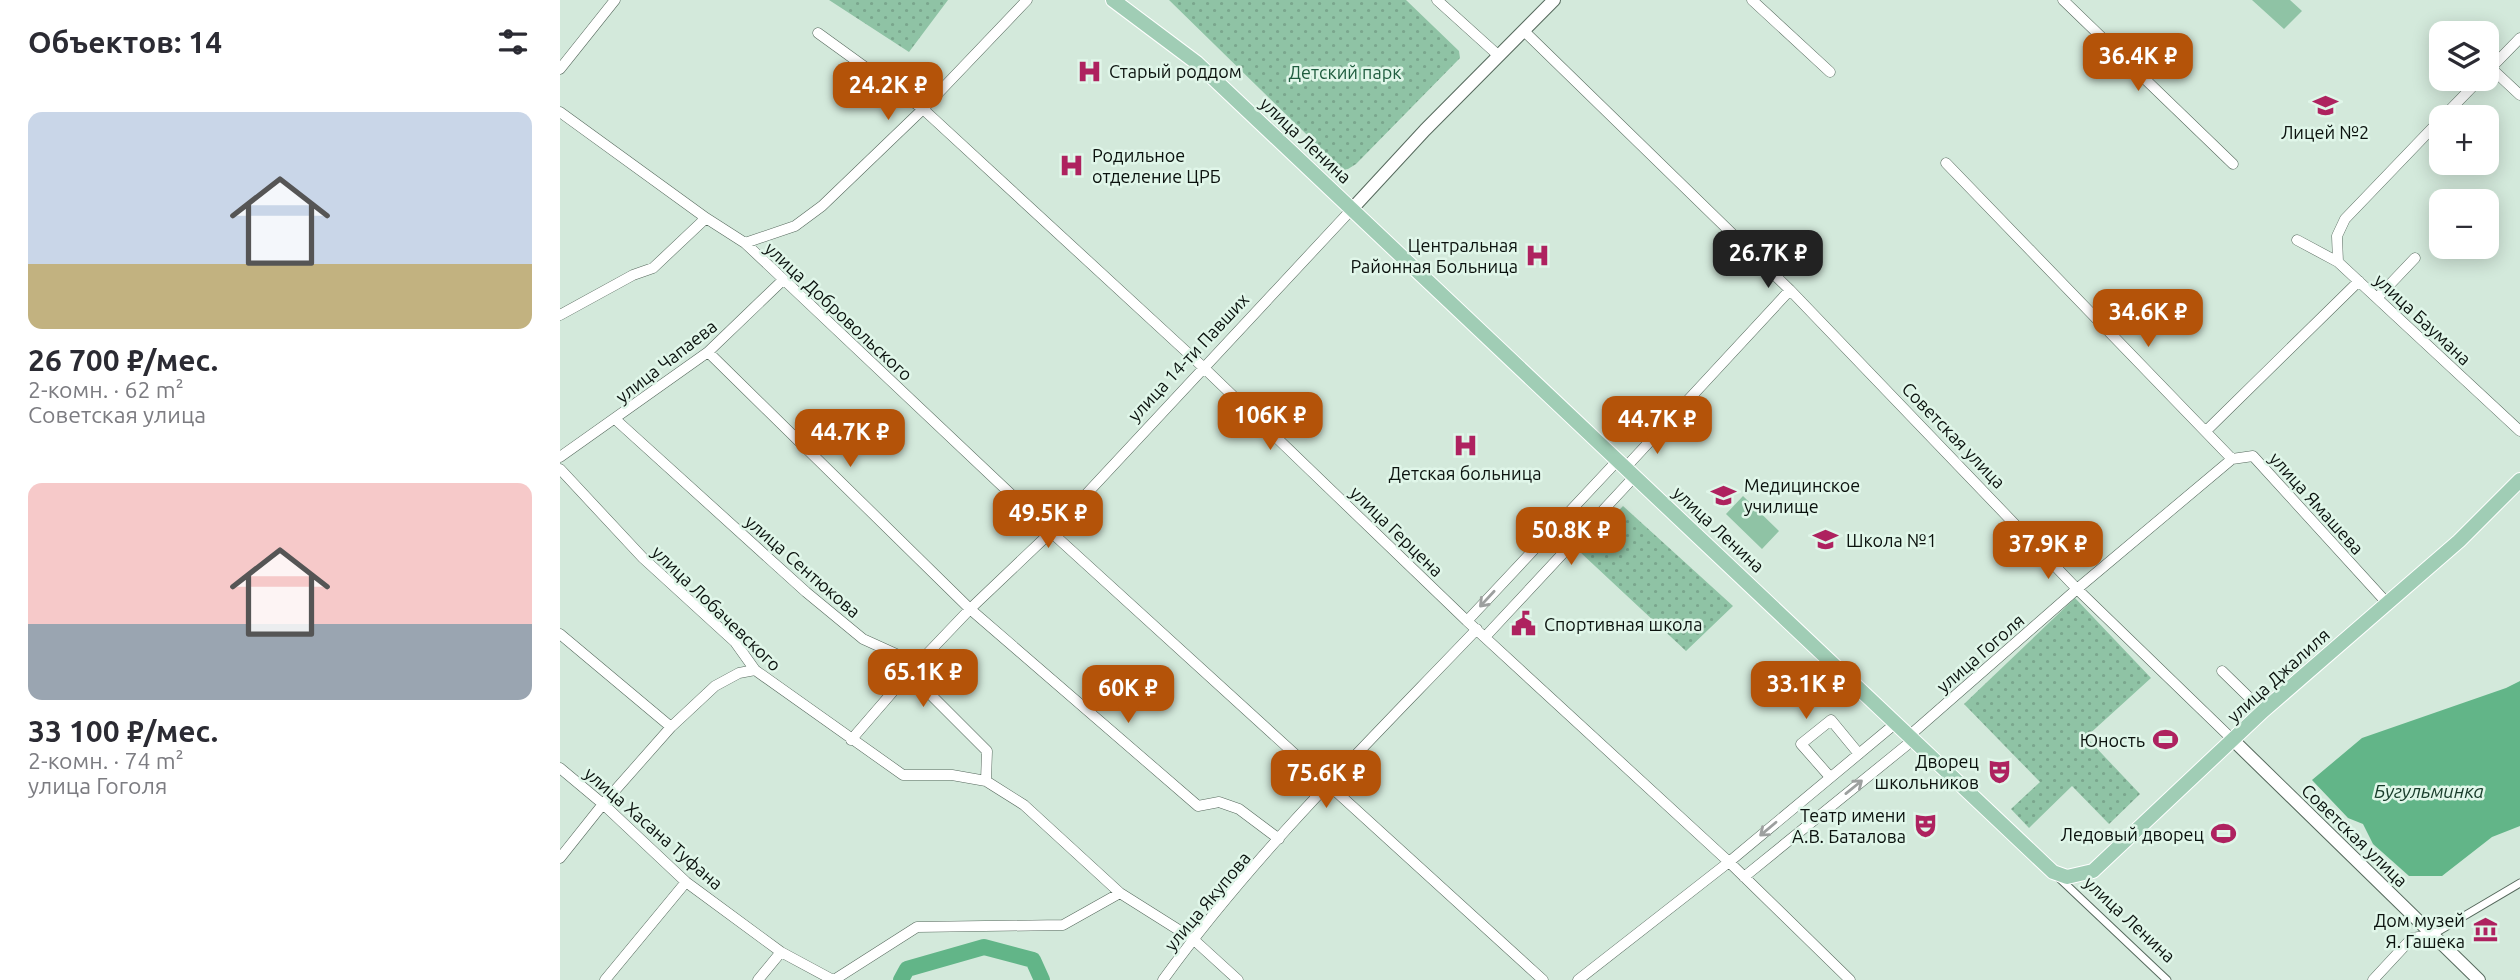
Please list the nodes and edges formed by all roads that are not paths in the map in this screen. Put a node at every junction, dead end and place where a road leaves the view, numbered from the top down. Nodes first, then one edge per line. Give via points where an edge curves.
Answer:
1 (615, 0) edge
2 (1027, 0) edge
3 (1113, 0) edge
4 (1437, 0) edge
5 (1554, 0) edge
6 (1752, 0) edge
7 (2063, 0) edge
8 (1524, 31) junction
9 (818, 33) dead end
10 (2520, 38) edge
11 (1499, 56) junction
12 (2499, 60) edge
13 (560, 69) edge
14 (1830, 72) dead end
15 (2499, 78) edge
16 (2468, 91) edge
17 (2520, 95) edge
18 (2455, 105) edge
19 (923, 109) junction
20 (560, 112) edge
21 (2429, 132) edge
22 (1946, 163) dead end
23 (2234, 164) dead end
24 (1352, 209) junction
25 (706, 218) junction
26 (2298, 240) dead end
27 (745, 243) junction
28 (2415, 258) dead end
29 (2338, 262) junction
30 (783, 280) junction
31 (2359, 281) junction
32 (1790, 290) junction
33 (2377, 298) junction
34 (560, 315) edge
35 (708, 352) junction
36 (1203, 366) junction
37 (615, 419) junction
38 (2206, 431) junction
39 (2520, 431) edge
40 (560, 457) edge
41 (2232, 458) junction
42 (1626, 468) junction
43 (560, 469) edge
44 (2520, 480) edge
45 (1051, 532) junction
46 (2077, 589) junction
47 (2387, 603) junction
48 (970, 609) junction
49 (1467, 621) junction
50 (1477, 629) junction
51 (560, 634) edge
52 (1485, 637) junction
53 (755, 670) junction
54 (2222, 671) dead end
55 (909, 673) junction
56 (2263, 711) junction
57 (1896, 723) junction
58 (671, 727) junction
59 (1911, 738) junction
60 (851, 740) junction
61 (2233, 740) junction
62 (1859, 754) junction
63 (560, 768) edge
64 (1830, 777) junction
65 (986, 780) junction
66 (1329, 784) junction
67 (603, 804) junction
68 (1279, 839) junction
69 (560, 858) edge
70 (1729, 862) junction
71 (2053, 872) junction
72 (1744, 877) junction
73 (687, 882) junction
74 (2520, 883) edge
75 (1120, 893) junction
76 (2432, 935) junction
77 (1193, 939) junction
78 (781, 952) junction
79 (605, 980) edge
80 (758, 980) edge
81 (834, 980) edge
82 (1163, 980) edge
83 (1238, 980) edge
84 (1543, 980) edge
85 (1578, 980) edge
86 (1850, 980) edge
87 (2167, 980) edge
88 (2373, 980) edge
89 (2479, 980) edge

1 - 13 street
2 - 19 street
3 - 24 main road, улица Ленина via 1197,63
4 - 11 street
5 - 8 street, улица 14-ти Павших
6 - 14 street
7 - 23 street
8 - 11 street, улица 14-ти Павших
8 - 32 street, Советская улица
9 - 19 street, улица Герцена
10 - 12 street
11 - 24 street, улица 14-ти Павших
15 - 17 street
16 - 18 street
19 - 27 street via 822,206 795,226
19 - 36 street, улица Герцена
20 - 25 street, улица Добровольского
21 - 29 street via 2345,219 2337,236
22 - 38 street
24 - 36 street, улица 14-ти Павших
24 - 42 main road, улица Ленина
25 - 27 street, улица Добровольского
25 - 34 street via 653,268
26 - 29 street, улица Баумана
27 - 30 street, улица Добровольского
28 - 33 street
29 - 31 street, улица Баумана
30 - 35 street, улица Чапаева
30 - 45 street, улица Добровольского
31 - 33 street, улица Баумана
31 - 38 street
32 - 42 street
32 - 46 street, Советская улица
33 - 39 street, улица Баумана
35 - 37 street, улица Чапаева
35 - 48 street
36 - 45 street, улица 14-ти Павших
36 - 49 street, улица Герцена
37 - 40 street, улица Чапаева
37 - 55 street, улица Сентюкова via 863,639 905,658
38 - 41 street
41 - 46 street, улица Гоголя
41 - 47 street, улица Ямашева via 2253,456
42 -> 49 street
42 - 52 street
42 - 57 main road, улица Ленина
43 - 53 street, улица Лобачевского via 643,558 735,642
44 - 47 main road, улица Джалиля
45 - 48 street, улица 14-ти Павших
45 - 66 street, улица Добровольского
46 - 59 street, улица Гоголя
46 - 61 street, Советская улица
47 - 56 main road, улица Джалиля
48 - 55 street, улица 14-ти Павших
48 - 68 street via 1198,806 1219,802 1239,809
49 - 50 street, улица Герцена
50 - 52 street, улица Герцена
50 - 66 street, улица Якупова
51 - 58 street
52 - 70 street, улица Герцена
53 - 58 street via 715,686
53 - 60 street, улица Лобачевского
54 - 56 street
55 - 60 street, улица 14-ти Павших
55 - 65 street, улица Сентюкова via 987,751
56 - 61 main road, улица Джалиля
57 - 59 main road, улица Ленина
57 - 62 street
58 - 67 street
59 - 71 main road, улица Ленина
72 -> 59 street, улица Гоголя
60 - 65 street, улица Лобачевского via 903,775
61 - 71 main road, улица Джалиля via 2094,871 2067,877
61 - 76 street, Советская улица
62 - 64 street
62 - 64 street via 1831,720 1801,744
63 - 67 street, улица Хасана Туфана
64 -> 70 street
65 - 75 street via 1024,805
66 - 68 street, улица Якупова
66 - 84 street, улица Добровольского
67 - 69 street
67 - 73 street, улица Хасана Туфана
68 - 77 street, улица Якупова
70 - 72 street, улица Герцена
70 - 85 street
71 - 87 street, улица Ленина
72 - 86 street, улица Герцена
73 - 78 street, улица Хасана Туфана
73 - 79 street
74 - 76 street
75 - 77 street
75 - 81 street, улица Хасана Туфана via 1063,925 917,927
76 - 88 street via 2412,938
76 - 89 street, Советская улица
77 - 82 street, улица Якупова
77 - 83 street
78 - 80 street
78 - 81 street, улица Хасана Туфана

